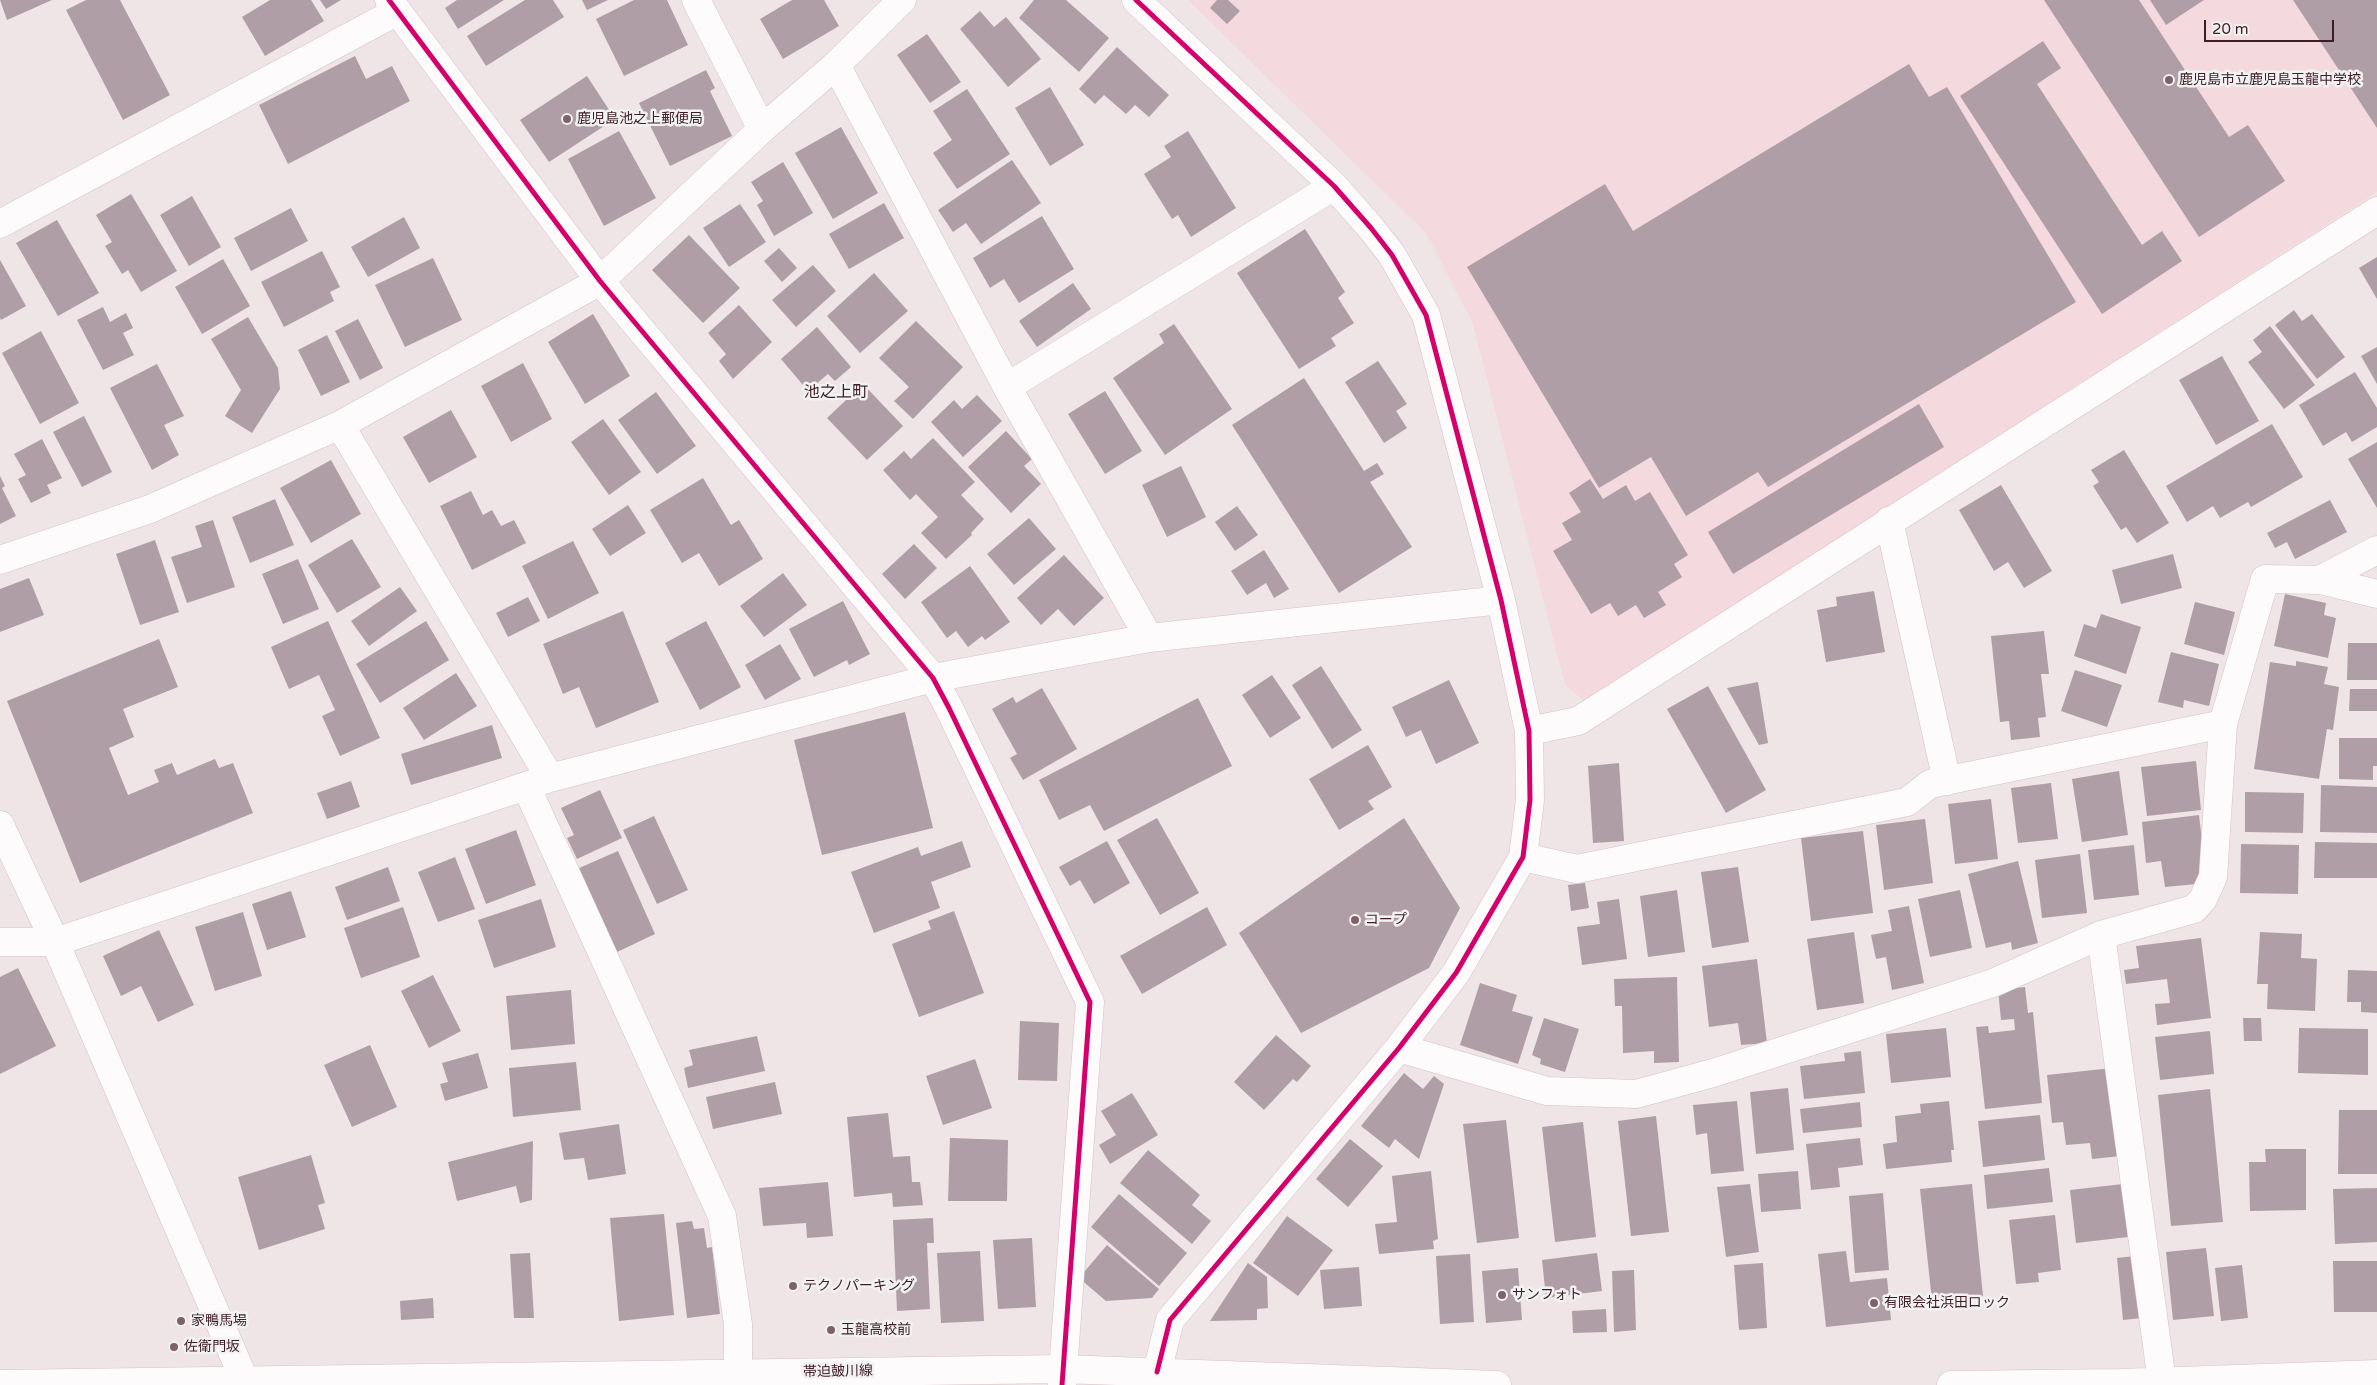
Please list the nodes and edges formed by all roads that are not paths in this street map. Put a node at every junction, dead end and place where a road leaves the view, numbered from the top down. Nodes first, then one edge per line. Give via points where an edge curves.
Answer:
1 (696, 0) edge
2 (902, 0) edge
3 (1136, 0) edge
4 (392, 6) edge
5 (836, 65) junction
6 (762, 129) junction
7 (1334, 186) junction
8 (2377, 211) edge
9 (0, 224) edge
10 (600, 281) junction
11 (1008, 387) junction
12 (340, 425) junction
13 (1889, 521) junction
14 (2377, 550) edge
15 (0, 560) edge
16 (2320, 580) junction
17 (2377, 594) edge
18 (1500, 600) junction
19 (1149, 638) junction
20 (933, 678) junction
21 (2223, 724) junction
22 (1529, 731) junction
23 (1947, 781) junction
24 (538, 782) junction
25 (0, 825) edge
26 (1523, 857) junction
27 (2101, 935) junction
28 (0, 942) edge
29 (55, 942) junction
30 (1400, 1048) junction
31 (1157, 1372) junction
32 (738, 1373) junction
33 (2377, 1374) edge
34 (1063, 1377) edge
35 (244, 1382) edge
36 (2162, 1382) junction
37 (0, 1384) edge
38 (2120, 1384) edge
39 (1497, 1385) edge
40 (1951, 1385) edge

1 - 6 street
2 - 5 street
3 - 7 street
4 - 9 street
4 - 10 street
5 - 6 street
5 - 11 street
6 - 10 street
7 - 11 street
7 - 18 street via 1392,255 1426,315
8 - 13 street
10 - 12 street
10 - 20 street
11 - 19 street
12 - 15 street via 150,510
12 - 24 street
13 - 22 street via 1578,721
13 - 23 street
14 - 16 street
16 - 17 street
16 - 21 street via 2265,579
18 - 19 street
18 - 22 street
19 - 20 street
20 - 24 street
20 - 34 street via 1090,1002
21 - 23 street
21 - 27 street via 2213,877 2203,898 2194,910
22 - 26 street via 1530,800
23 - 26 street via 1930,784 1907,802 1577,869
24 - 29 street
24 - 32 street via 722,1216 738,1324
25 - 29 street
26 - 30 street via 1456,973
27 - 30 street via 1992,983 1713,1073 1636,1094 1547,1091
27 - 36 street
28 - 29 street
29 - 35 street
30 - 31 street via 1170,1320
31 - 34 street, 帯迫皷川線
31 - 39 street, 帯迫皷川線
32 - 34 street, 帯迫皷川線
32 - 35 street, 帯迫皷川線
33 - 36 street
35 - 37 street, 帯迫皷川線
36 - 38 street
38 - 40 street

